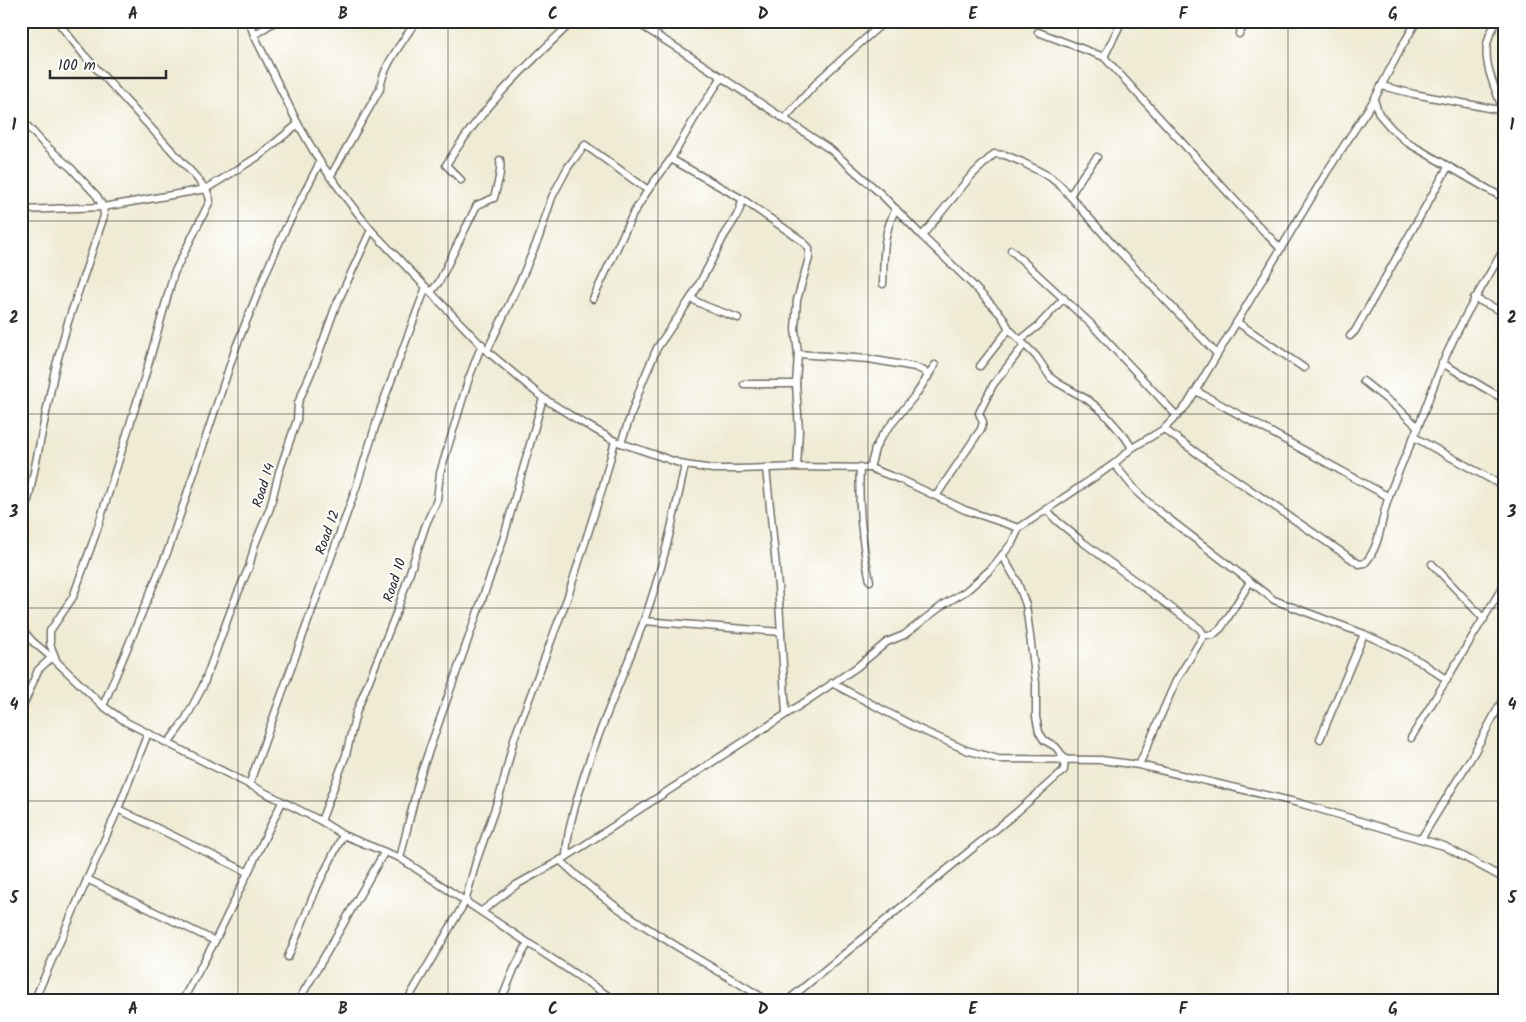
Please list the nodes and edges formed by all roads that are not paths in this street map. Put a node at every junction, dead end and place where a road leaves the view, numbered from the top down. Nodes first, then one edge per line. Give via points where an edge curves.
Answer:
1 (57, 21) edge
2 (249, 21) edge
3 (276, 21) edge
4 (416, 21) edge
5 (573, 21) edge
6 (634, 21) edge
7 (660, 21) edge
8 (885, 21) edge
9 (1122, 21) edge
10 (1247, 21) edge
11 (1417, 21) edge
12 (1496, 23) dead end
13 (650, 30) junction
14 (1038, 32) dead end
15 (1239, 34) dead end
16 (254, 35) junction
17 (1104, 57) junction
18 (722, 77) junction
19 (1382, 86) junction
20 (1374, 100) junction
21 (1503, 111) edge
22 (21, 119) edge
23 (784, 119) junction
24 (298, 124) junction
25 (1097, 157) dead end
26 (500, 160) dead end
27 (671, 160) junction
28 (320, 162) junction
29 (1448, 167) junction
30 (330, 177) junction
31 (461, 180) dead end
32 (206, 189) junction
33 (648, 190) junction
34 (1070, 196) junction
35 (742, 199) junction
36 (1505, 199) edge
37 (749, 204) junction
38 (103, 207) junction
39 (741, 207) junction
40 (896, 209) junction
41 (21, 210) edge
42 (371, 230) junction
43 (922, 236) junction
44 (1505, 247) edge
45 (1280, 248) junction
46 (1011, 250) dead end
47 (882, 284) dead end
48 (428, 289) junction
49 (691, 298) junction
50 (1064, 298) junction
51 (1474, 298) junction
52 (594, 299) dead end
53 (1505, 314) edge
54 (738, 318) dead end
55 (1237, 322) junction
56 (1009, 330) junction
57 (1350, 336) dead end
58 (1022, 342) junction
59 (482, 344) junction
60 (488, 351) junction
61 (798, 354) junction
62 (1217, 354) junction
63 (1442, 363) junction
64 (935, 365) dead end
65 (980, 366) dead end
66 (1304, 368) dead end
67 (928, 377) junction
68 (1363, 381) dead end
69 (744, 384) dead end
70 (796, 384) junction
71 (1196, 390) junction
72 (543, 398) junction
73 (1505, 400) edge
74 (1177, 416) junction
75 (1418, 427) junction
76 (1164, 428) junction
77 (1414, 437) junction
78 (618, 442) junction
79 (1132, 448) junction
80 (685, 464) junction
81 (1114, 464) junction
82 (797, 467) junction
83 (860, 467) junction
84 (766, 468) junction
85 (870, 468) junction
86 (1505, 487) edge
87 (936, 496) junction
88 (1389, 497) junction
89 (1046, 509) junction
90 (1019, 528) junction
91 (21, 535) edge
92 (1002, 555) junction
93 (1432, 564) dead end
94 (870, 580) dead end
95 (1250, 582) junction
96 (1505, 583) edge
97 (1484, 619) junction
98 (644, 621) junction
99 (21, 628) edge
100 (782, 632) junction
101 (1204, 634) junction
102 (1364, 634) junction
103 (54, 660) junction
104 (1447, 680) junction
105 (832, 683) junction
106 (1505, 695) edge
107 (103, 706) junction
108 (21, 711) edge
109 (786, 713) junction
110 (148, 733) junction
111 (1411, 738) dead end
112 (1320, 739) dead end
113 (168, 743) junction
114 (1065, 759) junction
115 (1139, 765) junction
116 (248, 785) junction
117 (282, 802) junction
118 (118, 809) junction
119 (321, 821) junction
120 (342, 835) junction
121 (1421, 839) junction
122 (384, 853) junction
123 (400, 858) junction
124 (563, 859) junction
125 (247, 872) junction
126 (87, 879) junction
127 (1505, 879) edge
128 (465, 902) junction
129 (482, 911) junction
130 (215, 941) junction
131 (528, 943) junction
132 (288, 957) dead end
133 (34, 1001) edge
134 (182, 1001) edge
135 (298, 1001) edge
136 (407, 1001) edge
137 (501, 1001) edge
138 (616, 1001) edge
139 (768, 1001) edge
140 (787, 1001) edge

1 - 32 street
2 - 16 street
3 - 16 street
4 - 30 street via 385,70 380,90
5 - 31 street via 505,87 474,123 446,165
6 - 13 street
7 - 13 street
8 - 23 street via 820,79
9 - 17 street
10 - 15 street
11 - 19 street
12 - 21 street via 1489,36 1487,56
13 - 18 street
14 - 17 street
16 - 24 street
17 - 45 street
18 - 23 street
18 - 27 street
19 - 20 street
19 - 21 street
20 - 29 street via 1379,114 1391,128
20 - 45 street
22 - 38 street via 71,168
23 - 40 street via 831,150
24 - 28 street
24 - 32 street via 259,156
25 - 34 street
26 - 48 street, Road 12 via 494,198 477,205 439,282
27 - 33 street
27 - 35 street
28 - 30 street
28 - 107 street via 285,230 236,347 169,548
29 - 36 street
29 - 57 street via 1386,279
30 - 42 street
32 - 38 street
32 - 103 street via 210,201 174,273 146,376 96,533 73,597 50,631
33 - 52 street via 627,225
33 - 60 street via 585,145 568,167 552,197 529,261
34 - 43 street via 1050,177 1006,155 994,154 970,177
34 - 62 street
35 - 37 street
35 - 39 street
37 - 39 street
37 - 61 street via 809,248 797,300 795,329
38 - 41 street
38 - 91 street via 104,216 55,369
39 - 49 street
40 - 43 street
40 - 47 street via 885,237
42 - 48 street
42 - 113 street, Road 14 via 335,308 298,402 297,420 270,508 203,686
43 - 56 street via 1002,316
44 - 51 street
45 - 55 street
46 - 50 street
48 - 59 street
48 - 116 street, Road 12 via 381,408 356,488
49 - 54 street
49 - 78 street via 658,348
50 - 58 street
50 - 74 street
51 - 53 street
51 - 63 street
55 - 62 street
55 - 66 street
56 - 58 street
56 - 65 street
58 - 79 street via 1058,383 1103,412
58 - 87 street via 993,385 979,413 982,430
59 - 60 street
59 - 119 street, Road 10 via 440,473 437,500 398,611 356,713 346,755
60 - 72 street
61 - 67 street via 869,359 915,367
61 - 70 street
62 - 71 street
63 - 73 street
63 - 75 street
64 - 67 street
67 - 85 street via 881,437
68 - 75 street
69 - 70 street
70 - 82 street
71 - 74 street
71 - 88 street
72 - 78 street
72 - 123 street via 503,540 420,776
74 - 76 street
75 - 77 street
76 - 79 street
76 - 88 street via 1359,564 1369,559
77 - 86 street
77 - 88 street
78 - 80 street
78 - 128 street via 568,596 514,739
79 - 81 street
80 - 84 street via 713,468
80 - 98 street via 669,538
81 - 89 street
81 - 95 street via 1151,505
82 - 83 street
82 - 84 street
83 - 85 street
83 - 94 street via 863,549
84 - 100 street
85 - 87 street
87 - 90 street via 965,510
89 - 90 street
89 - 101 street via 1084,543
90 - 92 street
92 - 105 street via 966,591 887,642
92 - 114 street via 1026,605 1039,732
93 - 97 street
95 - 101 street via 1221,628 1213,635
95 - 102 street via 1274,600
96 - 97 street
97 - 104 street
98 - 100 street
98 - 124 street via 596,741 575,804
99 - 103 street
100 - 109 street
101 - 115 street via 1176,682
102 - 104 street via 1421,662
102 - 112 street
103 - 107 street
103 - 108 street via 38,670
104 - 111 street
105 - 109 street
105 - 114 street via 966,750 998,760
106 - 121 street
107 - 110 street
109 - 124 street
110 - 113 street
110 - 118 street
113 - 116 street
114 - 115 street
114 - 140 street via 1064,770 1017,812
115 - 121 street via 1299,803
116 - 117 street
117 - 119 street
117 - 125 street
118 - 125 street
118 - 126 street
119 - 120 street
120 - 122 street
120 - 132 street via 316,887
121 - 127 street via 1444,846
122 - 123 street
122 - 135 street
123 - 128 street
124 - 129 street via 516,884
124 - 139 street via 578,877 646,927
125 - 130 street
126 - 130 street
126 - 133 street
128 - 129 street
128 - 136 street
129 - 131 street
130 - 134 street
131 - 137 street
131 - 138 street

